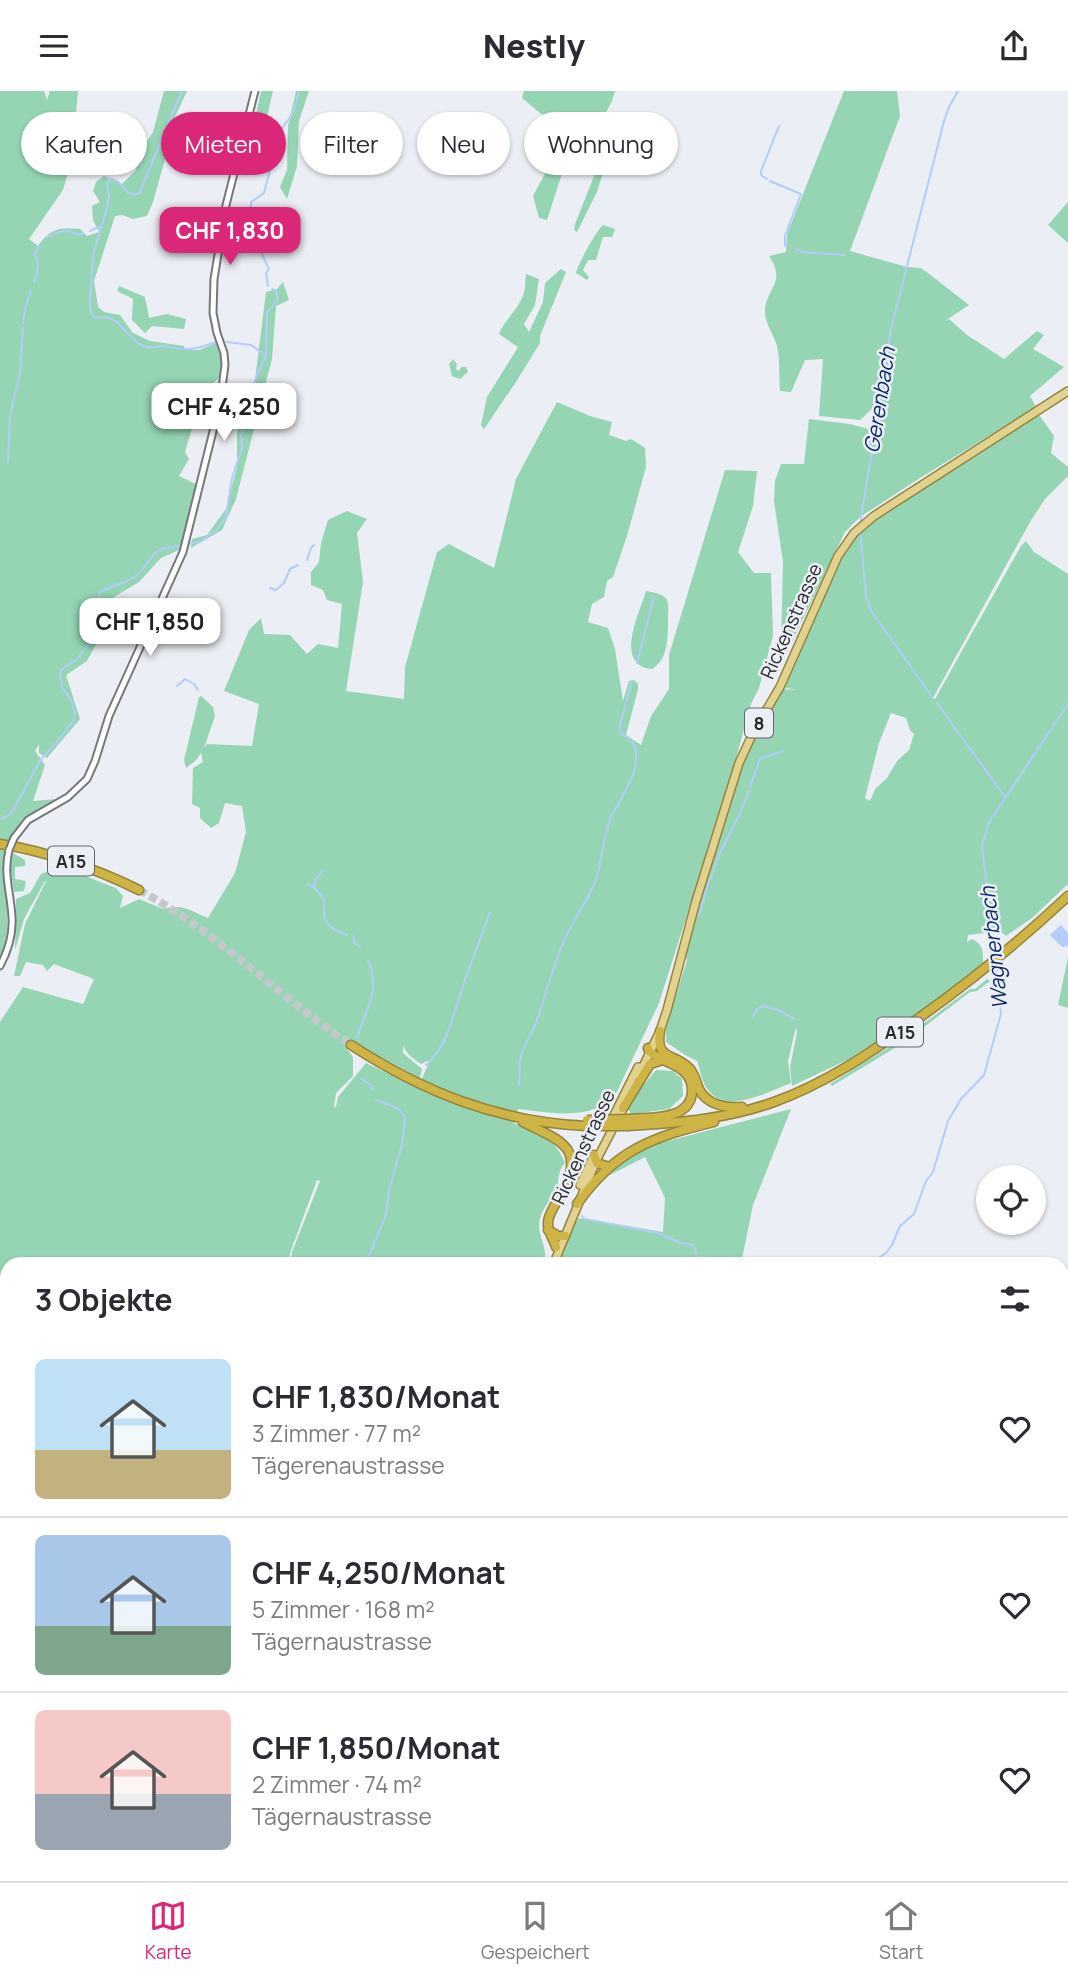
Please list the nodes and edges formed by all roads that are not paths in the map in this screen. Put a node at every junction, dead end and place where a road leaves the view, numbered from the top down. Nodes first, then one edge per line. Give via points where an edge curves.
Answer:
1 (255, 91) edge
2 (1068, 391) edge
3 (0, 844) edge
4 (139, 890) tunnel mouth
5 (1068, 896) edge
6 (0, 966) edge
7 (677, 966) junction
8 (660, 1031) junction
9 (351, 1045) tunnel mouth
10 (649, 1051) junction
11 (667, 1059) junction
12 (763, 1105) junction
13 (623, 1108) junction
14 (748, 1110) junction
15 (515, 1118) junction
16 (629, 1122) junction
17 (595, 1158) junction
18 (608, 1167) junction
19 (577, 1204) junction
20 (548, 1230) junction
21 (563, 1236) junction
22 (556, 1248) junction
23 (554, 1257) edge
24 (554, 1257) edge

1 - 6 street, bridge via 226,205 214,279 214,313 225,365 220,403 184,546 109,716 87,779 68,797 28,820 14,838 6,869 12,926
2 - 7 main road, Rickenstrasse / 8 via 863,525 838,556 780,687 739,763
3 - 4 highway, A15 via 74,862
5 - 12 highway, A15 via 928,1013 812,1086
7 - 8 main road, Rickenstrasse / 8
7 - 10 main road, Rickenstrasse / 8
8 - 10 main road, Rickenstrasse / 8
8 - 11 highway via 659,1047
9 - 15 highway, A15 via 432,1090
10 - 11 highway
10 - 13 main road, Rickenstrasse / 8
10 - 17 main road, Rickenstrasse / 8
11 - 12 highway via 688,1067 712,1102 733,1108
11 - 13 highway via 650,1064
11 - 16 highway via 690,1079 688,1104 671,1116
12 - 14 highway, A15
13 - 17 main road, Rickenstrasse / 8
14 - 16 highway, A15 via 691,1121
14 - 18 highway via 657,1139
15 - 16 highway, A15, bridge via 556,1124
15 - 20 highway via 554,1137 569,1155 569,1175
17 - 18 highway
17 - 19 main road, Rickenstrasse / 8
17 - 21 main road, Rickenstrasse / 8 via 583,1176
18 - 19 highway
19 - 21 main road, Rickenstrasse / 8
20 - 21 highway
20 - 22 highway
21 - 22 main road, Rickenstrasse / 8
21 - 23 main road, Rickenstrasse / 8
22 - 24 main road, Rickenstrasse / 8

